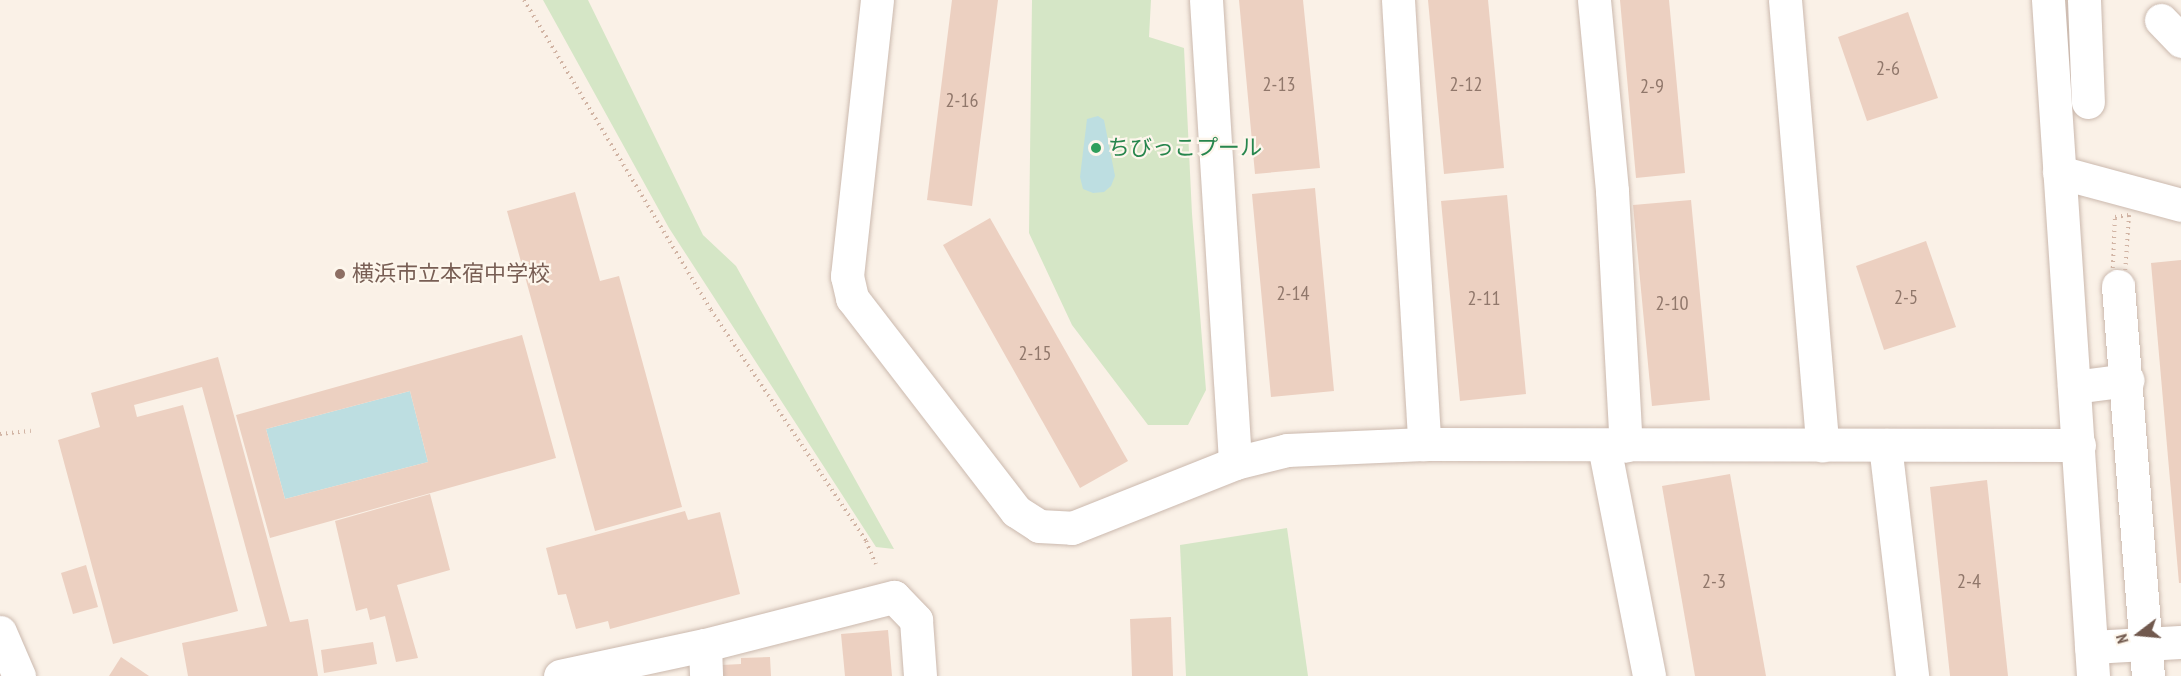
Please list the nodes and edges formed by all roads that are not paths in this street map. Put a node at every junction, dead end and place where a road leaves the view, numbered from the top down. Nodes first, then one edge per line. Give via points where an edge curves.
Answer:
1 (877, 0) edge
2 (1206, 0) edge
3 (1398, 0) edge
4 (1594, 0) edge
5 (1785, 0) edge
6 (2048, 0) edge
7 (2084, 0) edge
8 (2088, 102) dead end
9 (2059, 172) junction
10 (2181, 205) edge
11 (2118, 286) dead end
12 (2126, 367) junction
13 (2074, 387) junction
14 (1424, 444) junction
15 (1822, 445) junction
16 (1885, 445) junction
17 (2079, 445) junction
18 (1615, 446) junction
19 (1235, 464) junction
20 (0, 632) edge
21 (2181, 642) edge
22 (2146, 644) junction
23 (706, 660) edge
24 (2092, 661) edge
25 (19, 676) edge
26 (560, 676) edge
27 (920, 676) edge
28 (1649, 676) edge
29 (1912, 676) edge
30 (2148, 676) edge

1 - 19 street via 847,276 852,298 1016,511 1039,526 1072,528
2 - 19 street
3 - 14 street
4 - 18 street via 1612,191
5 - 15 street
6 - 9 street
7 - 8 street
9 - 10 street
9 - 13 street
11 - 12 street
12 - 13 street
12 - 22 street
13 - 17 street
14 - 18 street
14 - 19 street via 1287,450
15 - 16 street
15 - 18 street
16 - 17 street
16 - 29 street
17 - 24 street
18 - 28 street
20 - 25 street
21 - 22 street
22 - 24 street
22 - 30 street
23 - 26 street
23 - 27 street via 894,597 916,620

